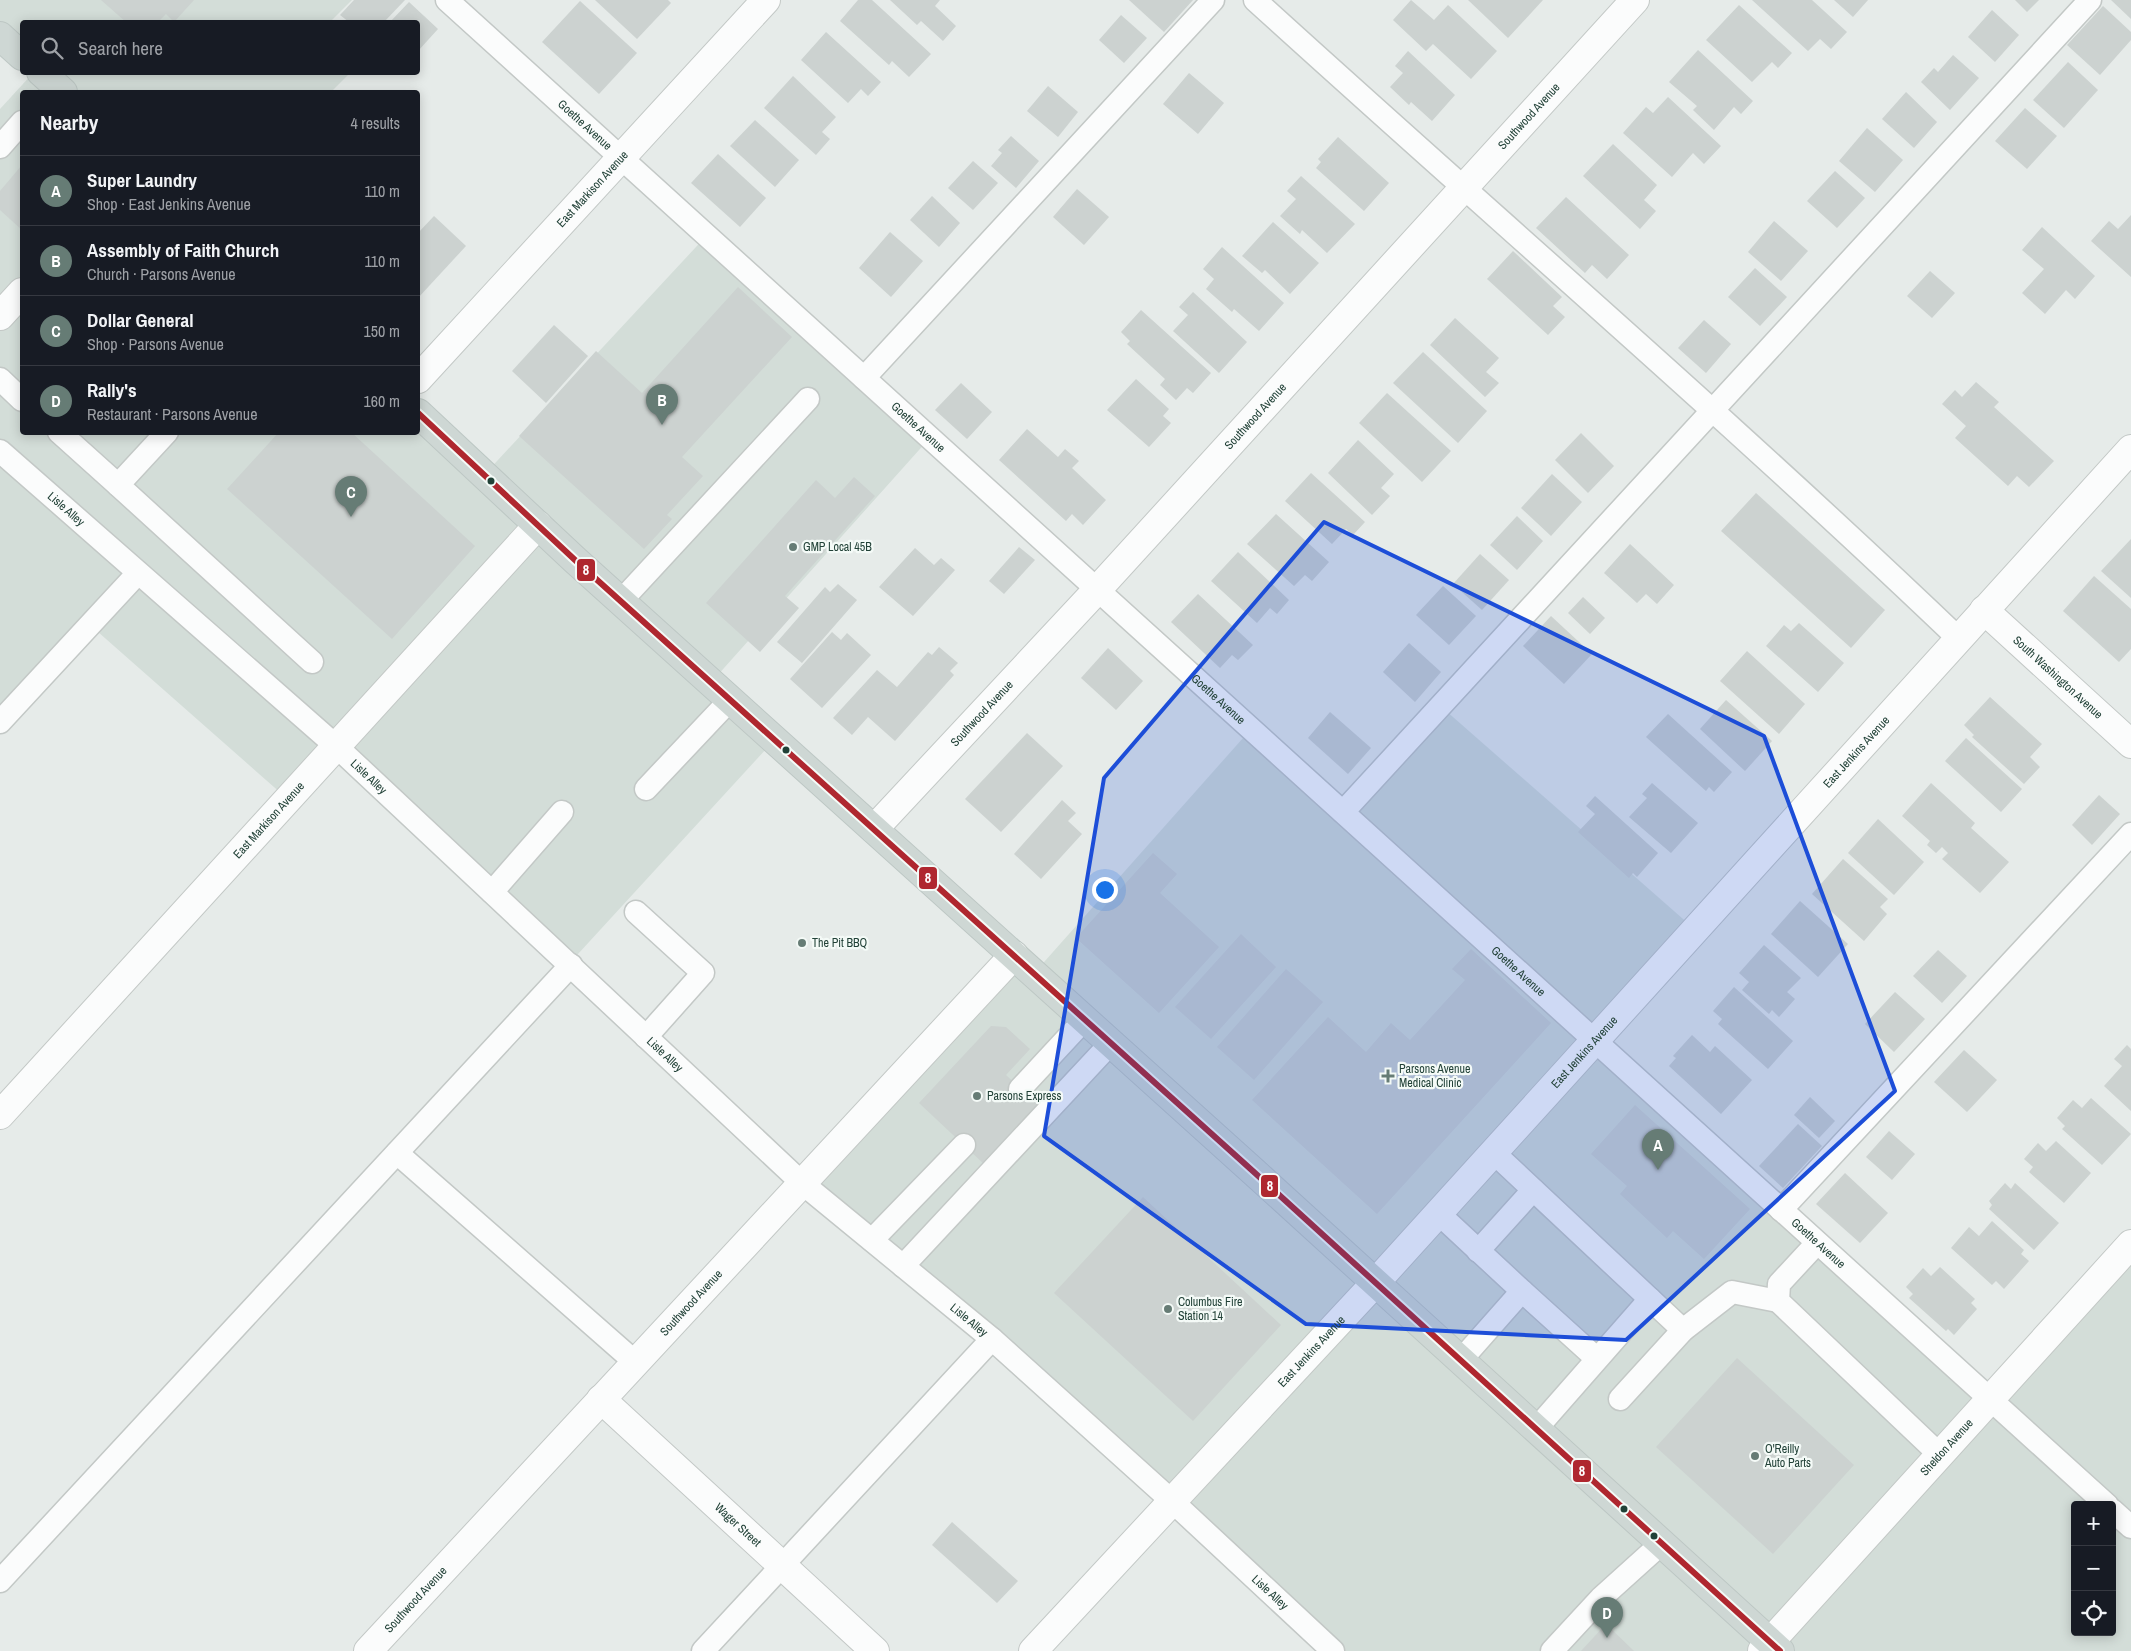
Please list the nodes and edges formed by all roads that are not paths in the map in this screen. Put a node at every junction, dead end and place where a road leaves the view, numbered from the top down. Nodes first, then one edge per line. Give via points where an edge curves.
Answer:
1 (447, 0) edge
2 (766, 0) edge
3 (1214, 0) edge
4 (1255, 0) edge
5 (1635, 0) edge
6 (2090, 0) edge
7 (0, 36) edge
8 (20, 54) edge
9 (20, 124) edge
10 (0, 147) edge
11 (622, 158) junction
12 (1462, 187) junction
13 (20, 294) edge
14 (0, 316) edge
15 (420, 377) edge
16 (864, 378) junction
17 (0, 379) edge
18 (20, 398) edge
19 (808, 399) dead end
20 (1712, 410) junction
21 (420, 415) edge
22 (62, 435) edge
23 (164, 435) edge
24 (2131, 449) edge
25 (0, 451) edge
26 (118, 486) junction
27 (538, 525) junction
28 (138, 572) junction
29 (1097, 590) junction
30 (621, 600) junction
31 (1984, 610) junction
32 (1959, 639) junction
33 (312, 662) dead end
34 (731, 699) junction
35 (0, 722) edge
36 (2131, 744) edge
37 (336, 746) junction
38 (646, 789) dead end
39 (562, 812) dead end
40 (1343, 812) junction
41 (874, 828) junction
42 (2131, 834) edge
43 (492, 892) junction
44 (636, 912) dead end
45 (1014, 955) junction
46 (570, 966) junction
47 (1085, 1019) junction
48 (646, 1037) junction
49 (1595, 1041) junction
50 (1111, 1043) junction
51 (1020, 1089) dead end
52 (0, 1115) edge
53 (964, 1145) dead end
54 (1493, 1152) junction
55 (396, 1154) junction
56 (802, 1183) junction
57 (1533, 1190) junction
58 (1781, 1210) junction
59 (1438, 1213) junction
60 (872, 1240) junction
61 (1817, 1243) junction
62 (2131, 1244) edge
63 (1478, 1251) junction
64 (903, 1266) junction
65 (1376, 1282) junction
66 (1522, 1292) junction
67 (1650, 1299) junction
68 (1778, 1301) junction
69 (1683, 1330) junction
70 (992, 1339) junction
71 (1596, 1358) junction
72 (1461, 1360) junction
73 (635, 1362) junction
74 (601, 1399) junction
75 (1620, 1399) dead end
76 (1990, 1400) junction
77 (1536, 1429) junction
78 (1940, 1455) junction
79 (2103, 1501) edge
80 (1173, 1502) junction
81 (2116, 1514) edge
82 (2131, 1527) edge
83 (1662, 1543) junction
84 (782, 1566) junction
85 (0, 1581) edge
86 (1771, 1648) edge
87 (368, 1651) edge
88 (703, 1651) edge
89 (875, 1651) edge
90 (1033, 1651) edge
91 (1334, 1651) edge
92 (1552, 1651) edge

1 - 11 lane, Goethe Avenue
2 - 11 street, East Markison Avenue
3 - 16 lane
4 - 12 lane
5 - 12 street, Southwood Avenue
6 - 20 lane
7 - 8 main road
9 - 10 lane
11 - 15 street, East Markison Avenue
11 - 16 lane, Goethe Avenue
12 - 20 lane
12 - 29 street, Southwood Avenue
13 - 14 street
16 - 29 lane, Goethe Avenue
17 - 18 lane
19 - 30 lane
20 - 32 lane
20 - 40 lane
21 - 27 main road
22 - 26 lane
23 - 26 lane
24 - 31 street, East Jenkins Avenue
25 - 28 lane, Lisle Alley
26 - 33 lane
27 - 30 main road
27 - 37 street, East Markison Avenue
28 - 35 lane
28 - 37 lane, Lisle Alley
29 - 40 lane, Goethe Avenue
29 - 41 street, Southwood Avenue
30 - 34 main road
31 - 32 street, East Jenkins Avenue
31 - 36 street, South Washington Avenue
32 - 49 street, East Jenkins Avenue
34 - 38 lane
34 - 41 main road
37 - 43 lane, Lisle Alley
37 - 52 street, East Markison Avenue
39 - 43 lane
40 - 49 lane, Goethe Avenue
41 - 45 main road
42 - 58 lane
43 - 46 lane, Lisle Alley
44 - 48 lane via 703,973
45 - 47 main road
45 - 56 street, Southwood Avenue
46 - 48 lane, Lisle Alley
46 - 55 lane
47 - 50 main road
47 - 51 lane
48 - 56 lane, Lisle Alley
49 - 54 street, East Jenkins Avenue
49 - 58 lane, Goethe Avenue
50 - 64 lane
50 - 65 main road
53 - 60 lane
54 - 57 lane
54 - 59 street, East Jenkins Avenue
55 - 73 lane
55 - 85 lane
56 - 60 lane, Lisle Alley
56 - 73 street, Southwood Avenue
57 - 63 lane
57 - 67 lane
58 - 61 lane, Goethe Avenue
59 - 63 lane
59 - 65 street, East Jenkins Avenue
60 - 64 lane, Lisle Alley
61 - 68 lane via 1780,1284
61 - 76 lane, Goethe Avenue
62 - 76 street, Sheldon Avenue
63 - 66 lane
64 - 70 lane, Lisle Alley
65 - 72 main road
65 - 80 street, East Jenkins Avenue
66 - 71 lane
66 - 72 lane
67 - 69 lane
67 - 71 lane
68 - 69 lane via 1732,1292
68 - 78 lane
69 - 75 lane
70 - 80 lane, Lisle Alley
70 - 84 lane
71 - 77 lane
72 - 77 main road
73 - 74 street, Southwood Avenue
74 - 84 street, Wager Street
74 - 87 street, Southwood Avenue
76 - 78 street, Sheldon Avenue
76 - 79 lane, Goethe Avenue
77 - 83 main road
78 - 86 street, Sheldon Avenue
80 - 90 street, East Jenkins Avenue
80 - 91 lane, Lisle Alley
81 - 82 lane
83 - 86 main road
83 - 92 lane via 1602,1598
84 - 88 lane
84 - 89 street, Wager Street

